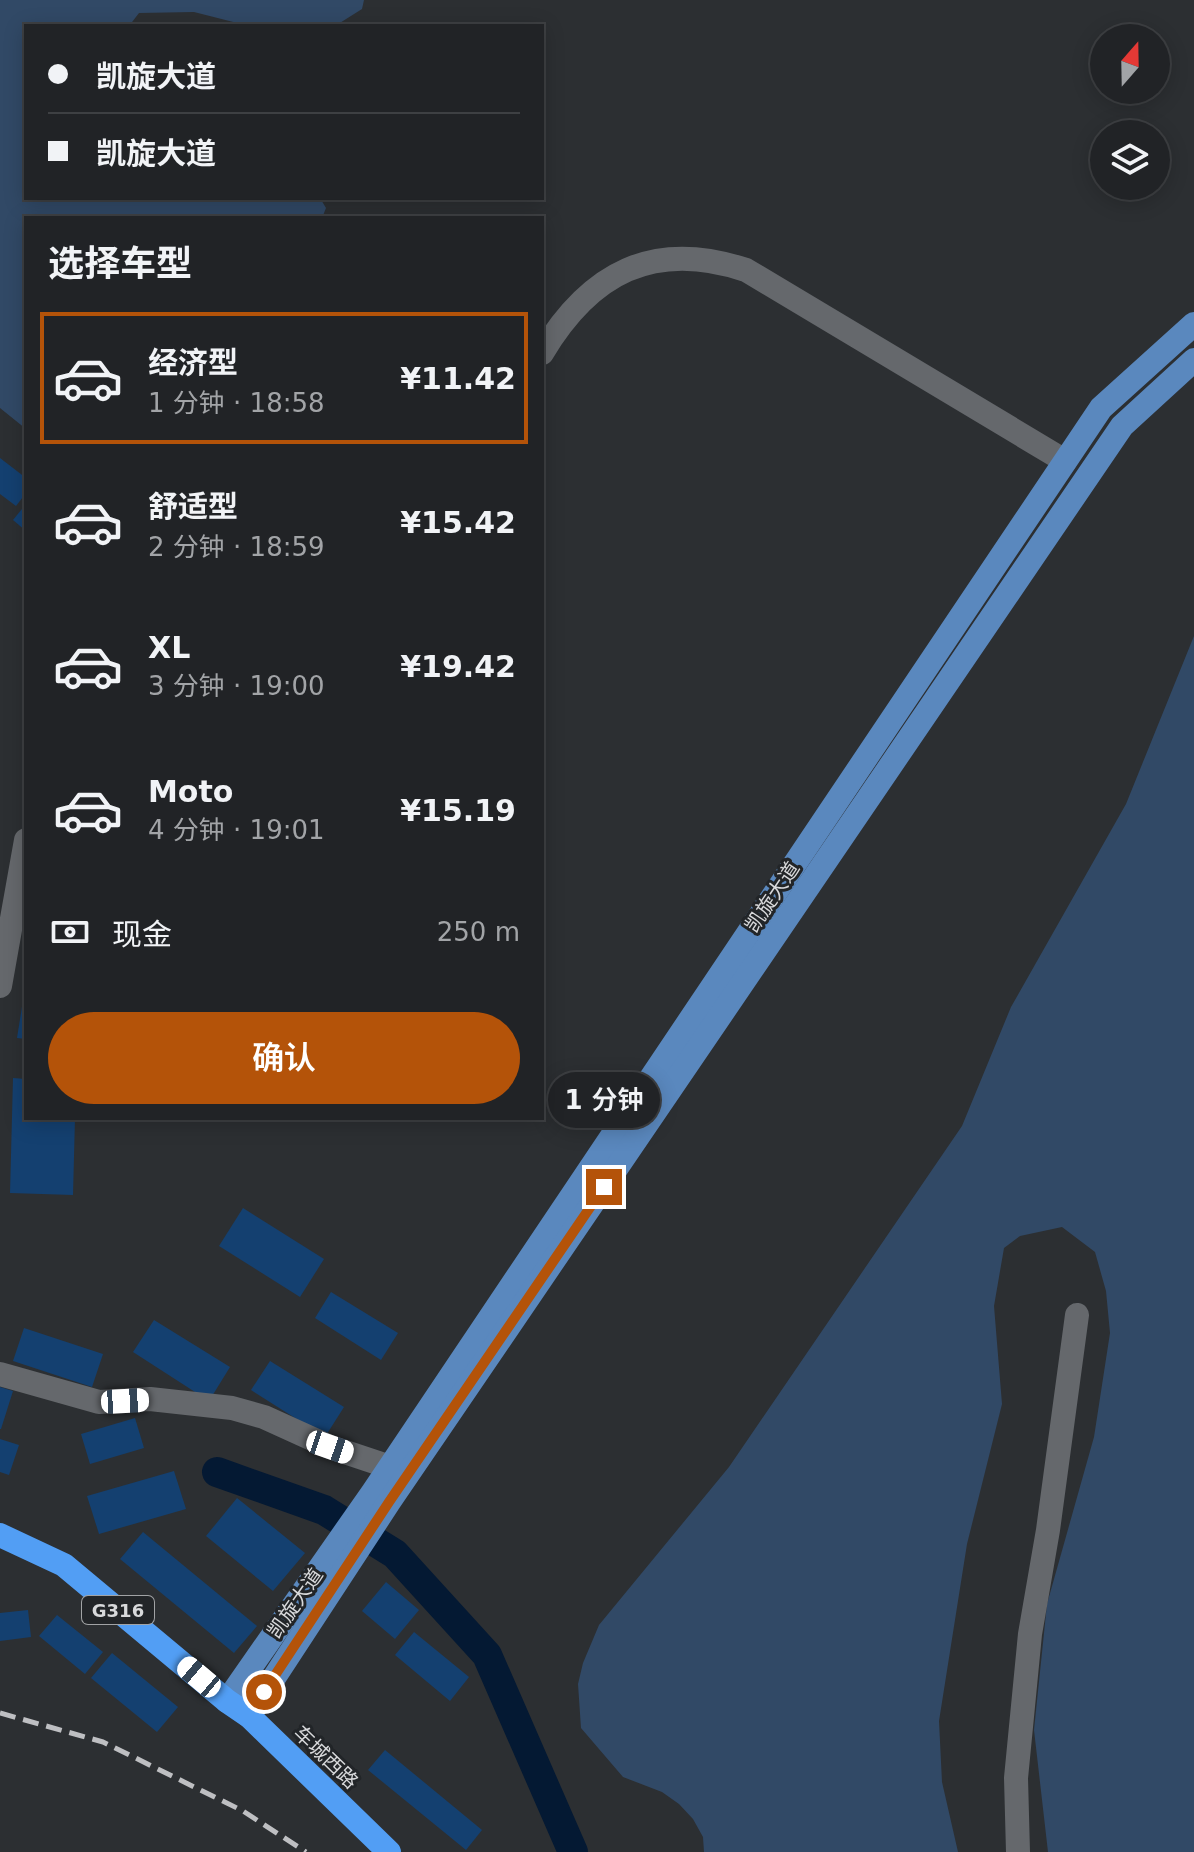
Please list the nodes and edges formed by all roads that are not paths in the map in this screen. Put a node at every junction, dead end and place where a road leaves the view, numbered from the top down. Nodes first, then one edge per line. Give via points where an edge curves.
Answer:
1 (1194, 324) edge
2 (544, 350) edge
3 (1194, 360) edge
4 (1065, 461) junction
5 (24, 851) edge
6 (0, 986) edge
7 (1077, 1315) dead end
8 (0, 1374) edge
9 (390, 1467) junction
10 (381, 1497) junction
11 (0, 1535) edge
12 (346, 1548) junction
13 (227, 1701) junction
14 (249, 1716) junction
15 (389, 1852) edge
16 (1018, 1852) edge

1 - 4 main road, 凯旋大道 via 1101,408
2 - 4 street via 570,311 613,276 667,259 727,264 746,270
3 - 10 main road, 凯旋大道 via 1122,426
4 - 9 main road, 凯旋大道
5 - 6 street
7 - 16 street via 1030,1634 1016,1778
8 - 9 street via 99,1402 150,1399 232,1408
9 - 10 main road, 凯旋大道
10 - 12 main road
11 - 13 highway, G316 via 64,1565
12 - 13 main road, 凯旋大道
12 - 14 main road, 凯旋大道
13 - 14 highway, 车城西路 / G316
14 - 15 highway, 车城西路 / G316

